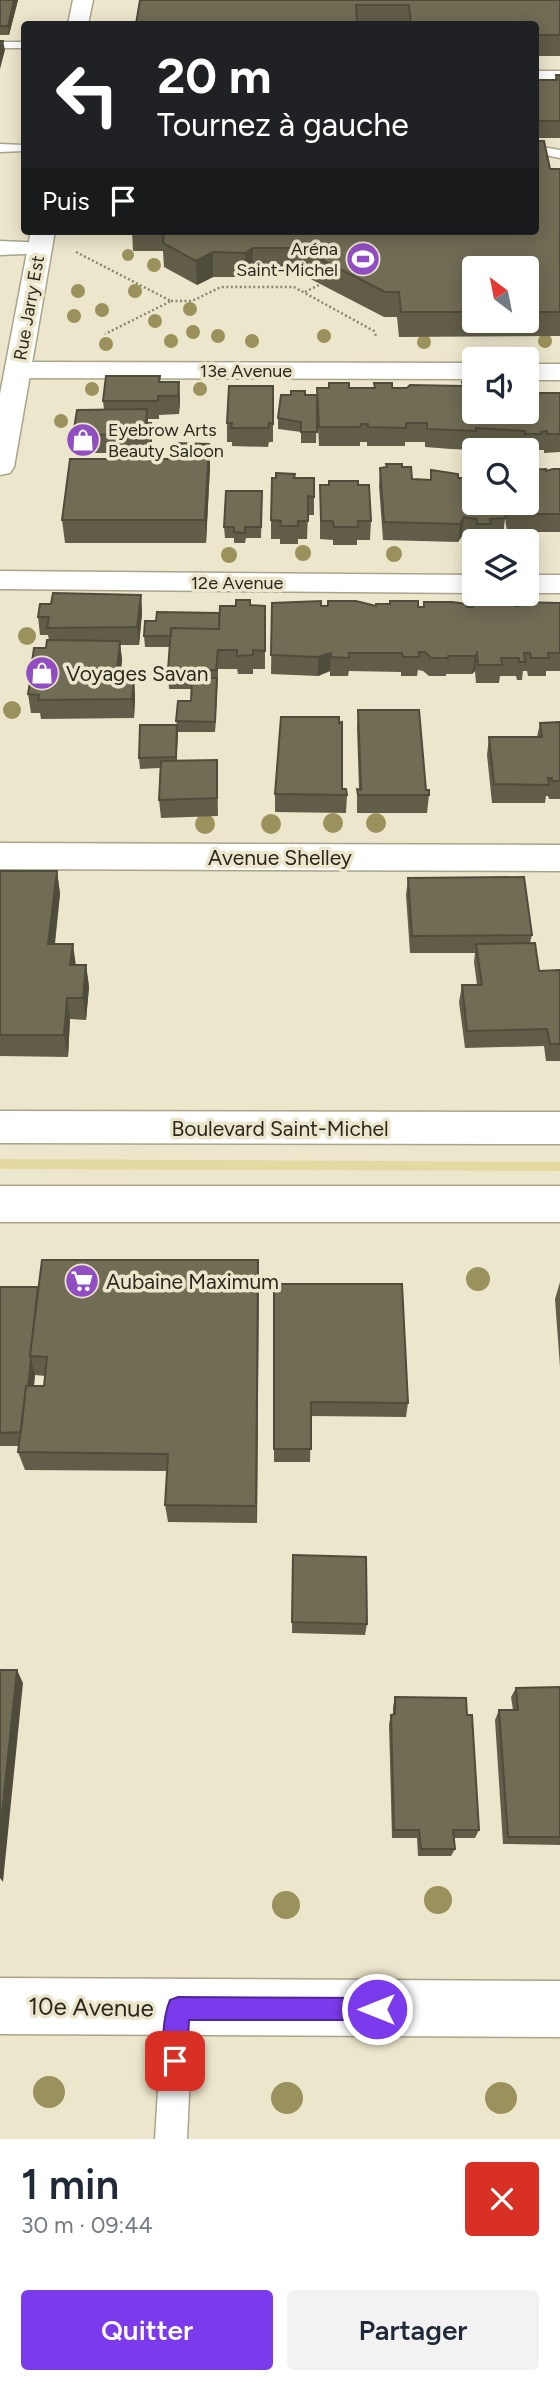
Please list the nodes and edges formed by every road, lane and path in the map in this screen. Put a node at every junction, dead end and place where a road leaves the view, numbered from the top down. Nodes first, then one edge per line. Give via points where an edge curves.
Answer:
1 (83, 0) edge
2 (79, 21) edge
3 (0, 45) edge
4 (21, 45) edge
5 (539, 77) edge
6 (560, 77) edge
7 (0, 148) edge
8 (21, 148) edge
9 (539, 150) edge
10 (560, 154) edge
11 (42, 239) edge
12 (0, 248) edge
13 (321, 284) edge
14 (304, 293) junction
15 (171, 302) junction
16 (96, 339) dead end
17 (18, 370) junction
18 (392, 371) junction
19 (462, 372) edge
20 (539, 372) edge
21 (560, 372) edge
22 (0, 467) edge
23 (0, 580) edge
24 (462, 583) edge
25 (539, 584) edge
26 (560, 584) edge
27 (0, 856) edge
28 (560, 858) edge
29 (0, 1127) edge
30 (560, 1128) edge
31 (0, 1204) edge
32 (560, 1204) edge
33 (0, 2006) edge
34 (178, 2008) junction
35 (560, 2009) edge
36 (172, 2139) edge

1 - 2 street
3 - 4 lane
5 - 6 street
7 - 8 lane
9 - 10 lane
11 - 12 street
11 - 15 path via 81,253
11 - 17 street, Rue Jarry Est
13 - 14 path
14 - 15 path via 294,287 221,287 192,301
14 - 18 path via 374,331
15 - 16 path
17 - 18 street, 13e Avenue
17 - 22 street, Rue Jarry Est
18 - 19 street, 13e Avenue
20 - 21 street
23 - 24 street, 12e Avenue
25 - 26 street
27 - 28 street, Avenue Shelley
29 - 30 street, Boulevard Saint-Michel
31 - 32 street
33 - 34 street, 10e Avenue
34 - 35 street, 10e Avenue
34 - 36 lane

